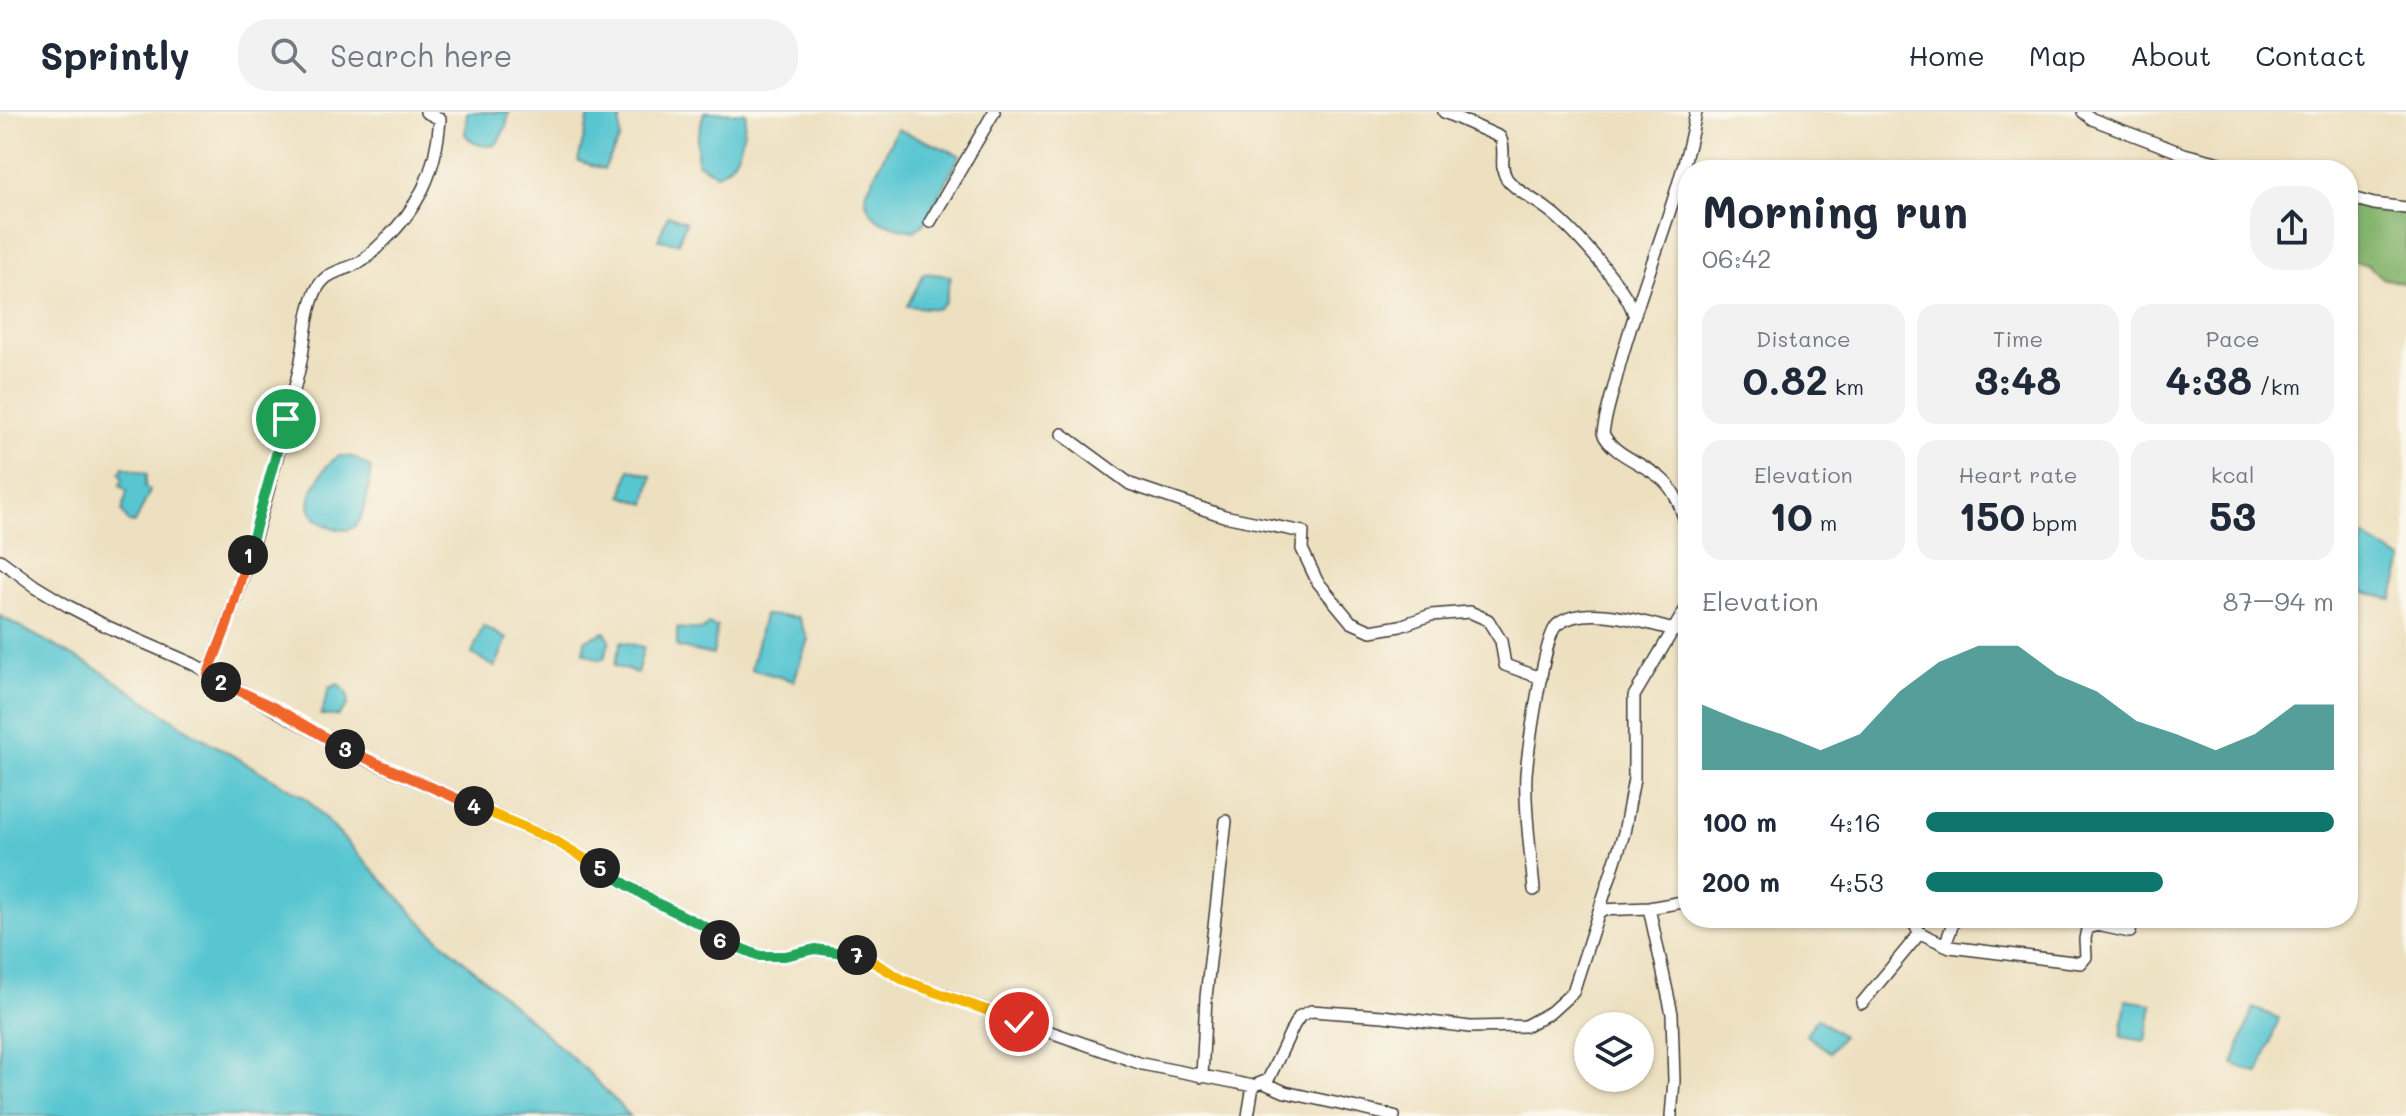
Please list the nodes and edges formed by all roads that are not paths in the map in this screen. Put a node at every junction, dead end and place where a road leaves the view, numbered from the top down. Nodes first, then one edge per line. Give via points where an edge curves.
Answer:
1 (426, 112) edge
2 (994, 112) edge
3 (1444, 112) edge
4 (1696, 112) edge
5 (2083, 112) edge
6 (1685, 160) edge
7 (2208, 160) edge
8 (1678, 181) edge
9 (2358, 200) edge
10 (2406, 208) edge
11 (930, 222) dead end
12 (1634, 313) junction
13 (1062, 434) dead end
14 (1678, 500) edge
15 (0, 560) edge
16 (1678, 622) edge
17 (1673, 631) junction
18 (1678, 632) edge
19 (208, 674) junction
20 (1541, 678) junction
21 (1226, 821) dead end
22 (1534, 890) dead end
23 (1678, 903) edge
24 (1649, 908) junction
25 (1600, 910) junction
26 (1917, 928) edge
27 (1951, 928) edge
28 (2090, 928) edge
29 (2111, 928) edge
30 (2131, 928) edge
31 (1920, 933) junction
32 (1945, 945) junction
33 (1862, 1003) dead end
34 (1202, 1077) junction
35 (1258, 1084) junction
36 (1248, 1116) edge
37 (1394, 1116) edge
38 (1671, 1116) edge

1 - 19 street via 440,119 435,160 404,222 361,262 330,273 313,295 300,368 267,489
2 - 11 street
3 - 12 street via 1500,137 1506,178 1549,210 1592,253 1629,298
4 - 6 street
5 - 7 street
8 - 12 street
9 - 10 street
12 - 14 street via 1603,433 1607,442 1651,471
13 - 20 street via 1130,484 1224,516 1303,532 1302,549 1317,581 1351,622 1371,631 1431,615 1470,612 1488,620 1501,641 1505,665
15 - 19 street via 68,606
16 - 17 street
17 - 18 street
17 - 20 street via 1610,615 1558,624
17 - 25 street via 1634,696 1634,779
19 - 34 street via 354,754 554,840 710,929 721,941 760,956 815,949 856,955 905,981 1019,1022 1142,1064
20 - 22 street via 1526,776
21 - 34 street
23 - 24 street
24 - 25 street
24 - 38 street via 1672,1014
25 - 35 street via 1573,992 1525,1026 1470,1027 1311,1011 1300,1016 1268,1080
26 - 31 street
27 - 32 street
28 - 32 street via 2081,963
29 - 30 street
31 - 32 street
31 - 33 street
34 - 35 street
35 - 36 street
35 - 37 street

